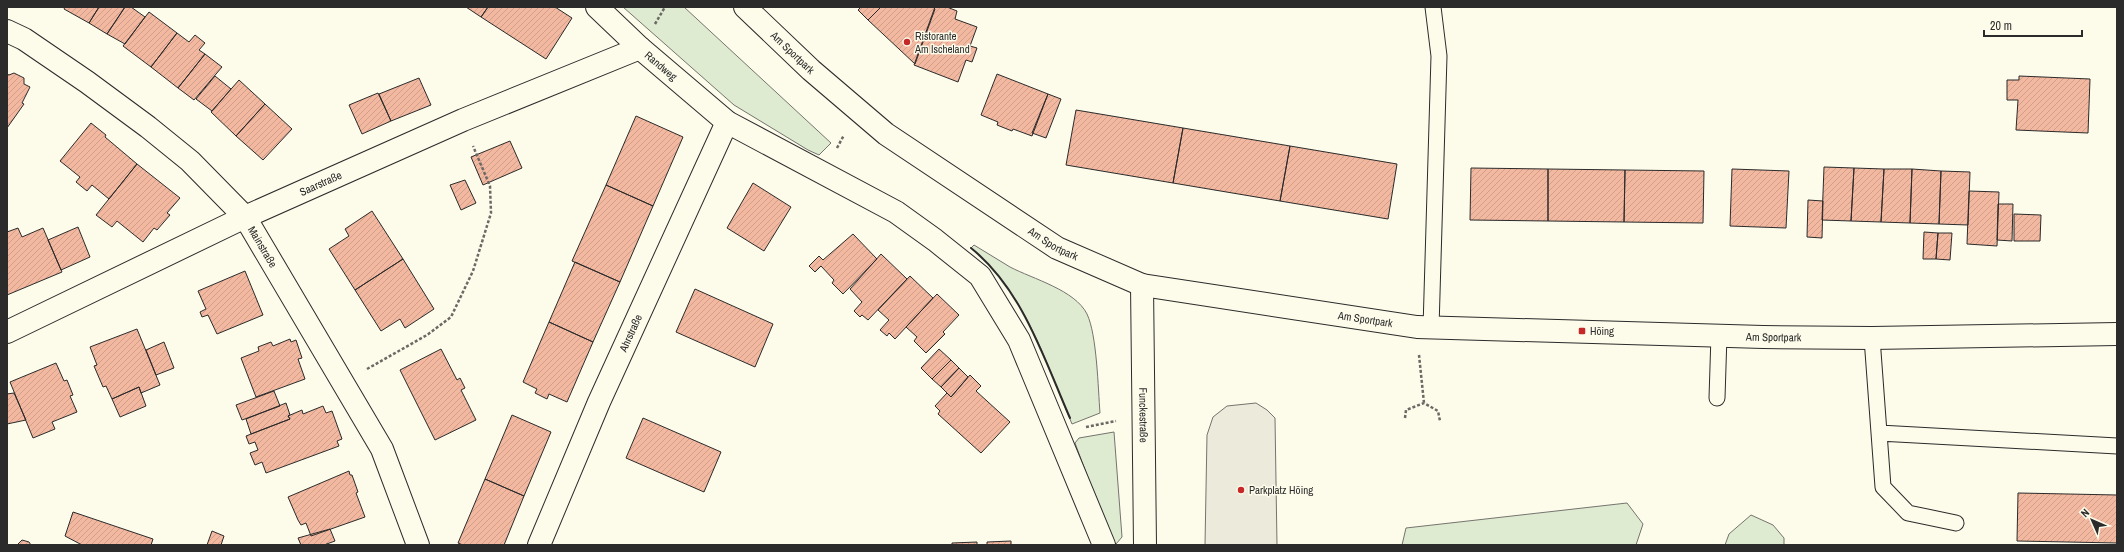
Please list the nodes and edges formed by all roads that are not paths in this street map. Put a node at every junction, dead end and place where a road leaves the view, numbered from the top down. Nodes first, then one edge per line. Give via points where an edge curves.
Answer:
1 (597, 7) edge
2 (745, 7) edge
3 (1433, 7) edge
4 (7, 31) edge
5 (640, 48) junction
6 (727, 122) junction
7 (244, 217) junction
8 (1142, 285) junction
9 (1424, 327) junction
10 (7, 332) edge
11 (2117, 334) edge
12 (1720, 335) junction
13 (1872, 338) junction
14 (1718, 398) dead end
15 (1879, 434) junction
16 (2117, 446) edge
17 (1956, 523) dead end
18 (418, 545) edge
19 (539, 545) edge
20 (1104, 545) edge
21 (1145, 545) edge

1 - 5 street, Randweg
2 - 8 street, Am Sportpark via 811,70 886,134 1057,248
3 - 9 lane via 1439,56
4 - 7 street, Mainstraße via 24,39 148,127 190,161
5 - 6 street, Randweg
5 - 7 street, Saarstraße via 463,120
6 - 19 street, Ahrstraße via 600,402
6 - 20 street via 896,212 980,276 1018,340
7 - 10 street, Saarstraße
7 - 18 street, Mainstraße via 382,449
8 - 9 street, Am Sportpark
8 - 21 street, Funckestraße
9 - 12 street, Am Sportpark
11 - 13 street, Am Sportpark
12 - 13 street, Am Sportpark
12 - 14 lane
13 - 15 lane
15 - 16 lane
15 - 17 lane via 1883,487 1908,513

